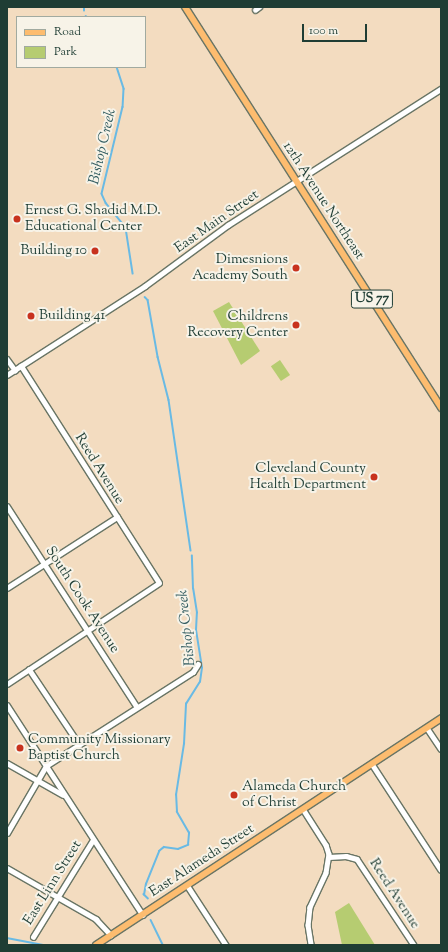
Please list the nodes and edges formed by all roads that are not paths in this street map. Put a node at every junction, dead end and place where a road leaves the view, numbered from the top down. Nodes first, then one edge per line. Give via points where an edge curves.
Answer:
1 (185, 7) edge
2 (441, 89) edge
3 (296, 181) junction
4 (7, 359) edge
5 (21, 366) junction
6 (15, 370) junction
7 (7, 375) edge
8 (441, 408) edge
9 (7, 506) edge
10 (117, 517) junction
11 (45, 564) junction
12 (7, 588) edge
13 (88, 630) junction
14 (198, 664) dead end
15 (29, 669) junction
16 (7, 684) edge
17 (7, 705) edge
18 (137, 707) junction
19 (441, 718) edge
20 (427, 728) junction
21 (79, 744) junction
22 (441, 749) edge
23 (7, 763) edge
24 (372, 764) junction
25 (46, 766) junction
26 (36, 780) junction
27 (65, 796) junction
28 (303, 809) junction
29 (7, 833) edge
30 (93, 840) junction
31 (329, 857) junction
32 (7, 868) edge
33 (441, 870) edge
34 (187, 885) junction
35 (58, 897) junction
36 (143, 915) junction
37 (111, 935) junction
38 (33, 937) dead end
39 (96, 945) edge
40 (226, 945) edge
41 (311, 945) edge
42 (414, 945) edge

1 - 3 main road, 12th Avenue Northeast / US 77
2 - 3 street, East Main Street
3 - 5 street, East Main Street via 228,225 145,286
3 - 8 main road, 12th Avenue Northeast / US 77
4 - 6 street
5 - 6 street, East Main Street
5 - 10 street, Reed Avenue
6 - 7 street, East Main Street
9 - 11 street, South Cook Avenue
10 - 11 street
10 - 13 street, Reed Avenue via 159,583
11 - 12 street
11 - 13 street, South Cook Avenue
13 - 15 street
13 - 18 street, South Cook Avenue
14 - 18 street via 193,672
15 - 16 street
15 - 21 street
17 - 25 street
18 - 21 street
19 - 20 main road, East Alameda Street
20 - 22 street
20 - 24 main road, East Alameda Street
21 - 25 street
23 - 26 street
24 - 28 main road, East Alameda Street
24 - 33 street
25 - 26 street
25 - 27 street
26 - 27 street
26 - 29 street
27 - 30 street
28 - 31 street via 326,845
28 - 34 main road, East Alameda Street
30 - 35 street, East Linn Street
30 - 36 street
31 - 41 street via 326,873 310,907 308,925
31 - 42 street, Reed Avenue via 346,856 357,859
32 - 35 street
34 - 36 main road, East Alameda Street
34 - 40 street
35 - 37 street via 96,919
35 - 38 street, East Linn Street
36 - 37 main road, East Alameda Street
37 - 39 main road, East Alameda Street

